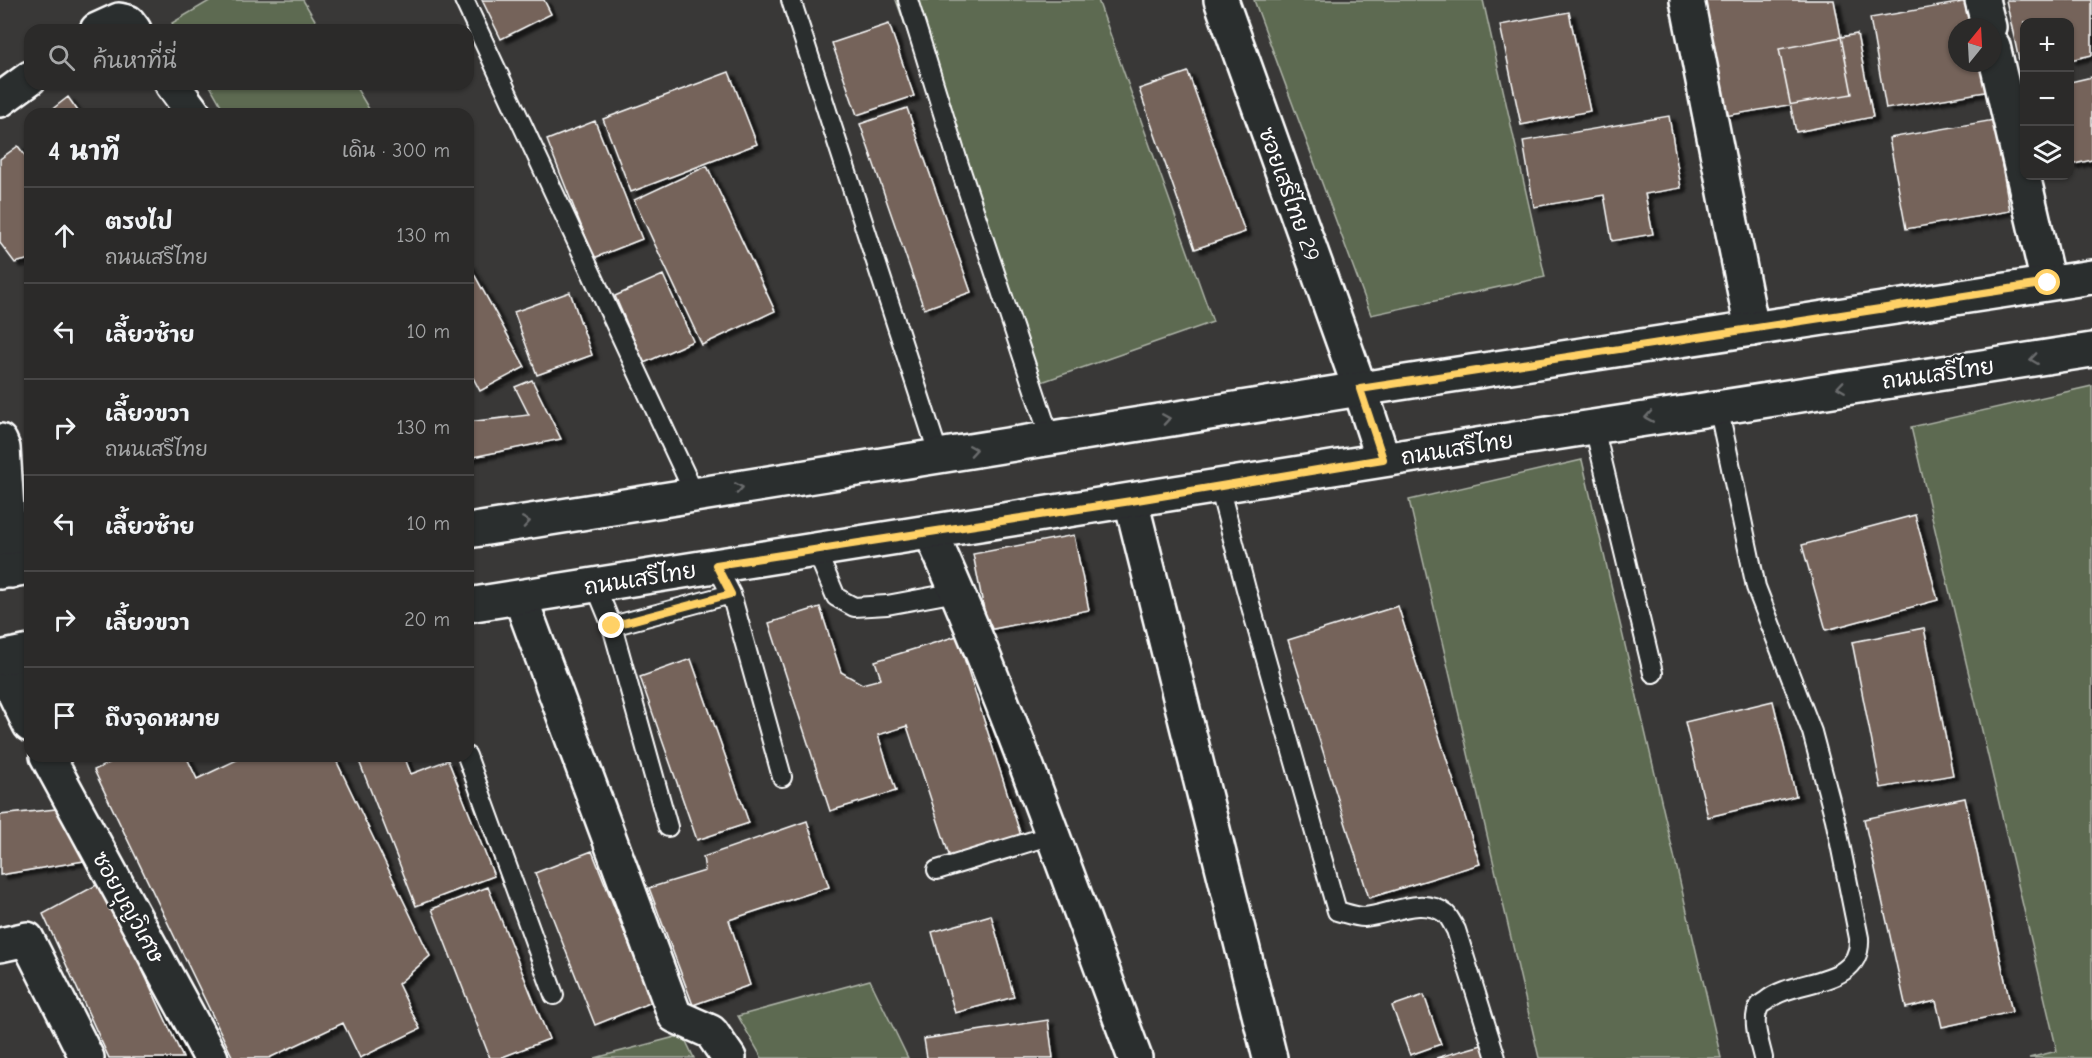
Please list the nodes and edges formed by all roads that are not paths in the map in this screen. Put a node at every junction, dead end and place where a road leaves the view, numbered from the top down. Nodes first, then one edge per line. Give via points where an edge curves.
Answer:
1 (464, 0) edge
2 (791, 0) edge
3 (908, 0) edge
4 (1221, 0) edge
5 (1687, 0) edge
6 (1982, 0) edge
7 (1987, 18) edge
8 (110, 24) edge
9 (130, 24) edge
10 (1999, 72) edge
11 (24, 82) edge
12 (176, 90) edge
13 (0, 100) edge
14 (190, 108) edge
15 (2092, 277) edge
16 (2048, 283) junction
17 (1752, 329) junction
18 (2092, 350) edge
19 (1360, 389) junction
20 (1718, 406) junction
21 (1594, 427) junction
22 (1050, 438) junction
23 (0, 441) edge
24 (939, 456) junction
25 (1383, 459) junction
26 (1219, 486) junction
27 (695, 495) junction
28 (1131, 501) junction
29 (474, 530) edge
30 (931, 533) junction
31 (816, 550) junction
32 (716, 565) junction
33 (14, 570) edge
34 (595, 585) junction
35 (957, 592) junction
36 (731, 594) junction
37 (520, 597) junction
38 (474, 604) edge
39 (612, 626) junction
40 (24, 653) edge
41 (0, 658) edge
42 (0, 663) edge
43 (1653, 673) dead end
44 (24, 713) edge
45 (50, 762) edge
46 (469, 762) edge
47 (782, 777) dead end
48 (668, 826) dead end
49 (1052, 835) junction
50 (937, 870) dead end
51 (0, 945) edge
52 (554, 995) dead end
53 (87, 1058) edge
54 (212, 1058) edge
55 (729, 1058) edge
56 (1135, 1058) edge
57 (1270, 1058) edge
58 (1496, 1058) edge
59 (1763, 1058) edge

1 - 27 lane
2 - 24 lane
3 - 22 lane
4 - 19 street, ซอยเสรีไทย 29
5 - 17 street
6 - 7 street
8 - 9 street via 119,20
10 - 16 street
11 - 13 street
12 - 14 street
15 - 16 street
16 - 17 street
17 - 19 street
18 -> 20 street, ถนนเสรีไทย
22 -> 19 street
19 - 25 street, ซอยเสรีไทย 29
20 -> 21 street, ถนนเสรีไทย
20 - 59 lane via 1756,587 1812,732 1835,819 1859,938 1851,966 1827,980 1774,994 1759,1007 1756,1023
21 - 25 street, ถนนเสรีไทย
21 - 43 lane
24 -> 22 street
23 - 33 street
27 -> 24 street
25 - 26 street, ถนนเสรีไทย
26 - 28 street, ถนนเสรีไทย
26 - 58 lane via 1337,911 1361,917 1423,906 1447,915 1456,930
29 -> 27 street
28 - 30 street, ถนนเสรีไทย
28 - 57 street
30 - 31 street, ถนนเสรีไทย
30 - 35 street
31 - 32 street, ถนนเสรีไทย
31 - 35 lane via 836,597 854,607
32 - 34 street, ถนนเสรีไทย
32 - 36 lane
34 - 37 street, ถนนเสรีไทย
34 - 39 lane
35 - 49 street
36 - 39 lane
36 - 47 lane
37 - 38 street, ถนนเสรีไทย
37 - 55 street via 675,1016 711,1032
39 - 48 lane
40 - 41 street
42 - 44 street
45 - 54 street, ซอยบุญวิเศษ
46 - 52 lane
49 - 50 lane
49 - 56 street
51 - 53 street via 27,939

